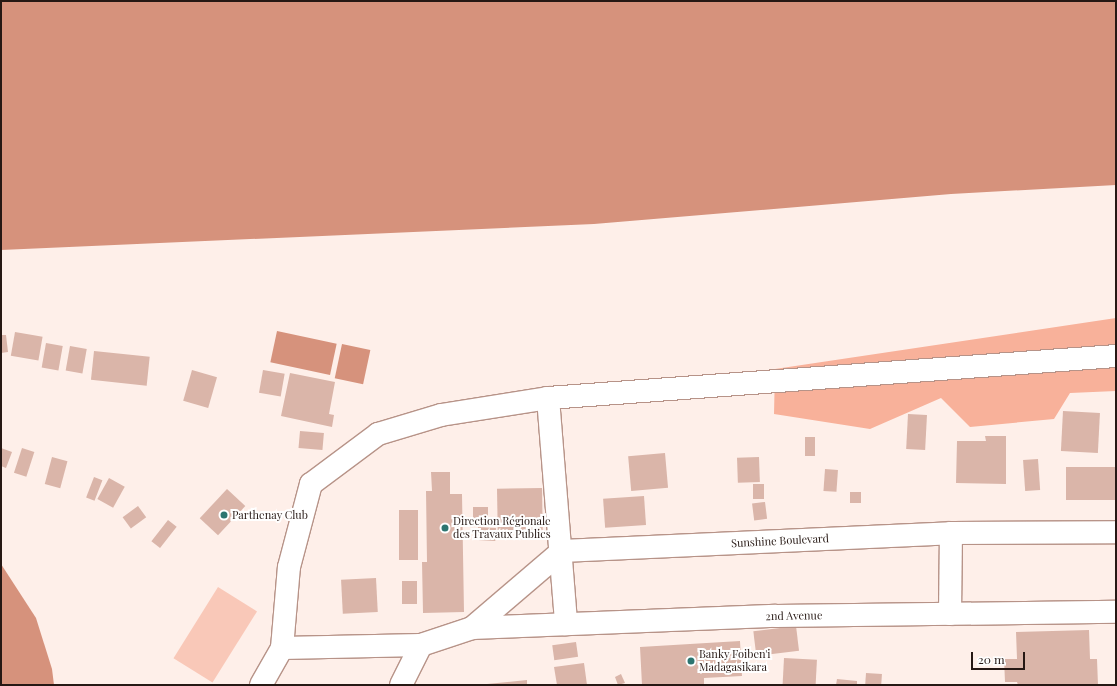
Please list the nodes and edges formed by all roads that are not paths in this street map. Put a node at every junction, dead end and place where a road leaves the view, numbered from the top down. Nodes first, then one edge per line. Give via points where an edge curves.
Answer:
1 (1116, 356) edge
2 (548, 398) junction
3 (1116, 532) edge
4 (951, 533) junction
5 (562, 550) junction
6 (1116, 612) edge
7 (950, 614) junction
8 (566, 624) junction
9 (472, 628) junction
10 (421, 645) junction
11 (282, 648) junction
12 (261, 685) edge
13 (402, 685) edge

1 - 2 street
2 - 5 street
2 - 11 street via 440,415 378,434 311,484 289,567
3 - 4 street, Sunshine Boulevard
4 - 5 street, Sunshine Boulevard
4 - 7 street
5 - 8 street
5 - 9 street
6 - 7 street, 2nd Avenue
7 - 8 street, 2nd Avenue via 776,616
8 - 9 street, 2nd Avenue
9 - 10 street
10 - 11 street
10 - 13 street
11 - 12 street

